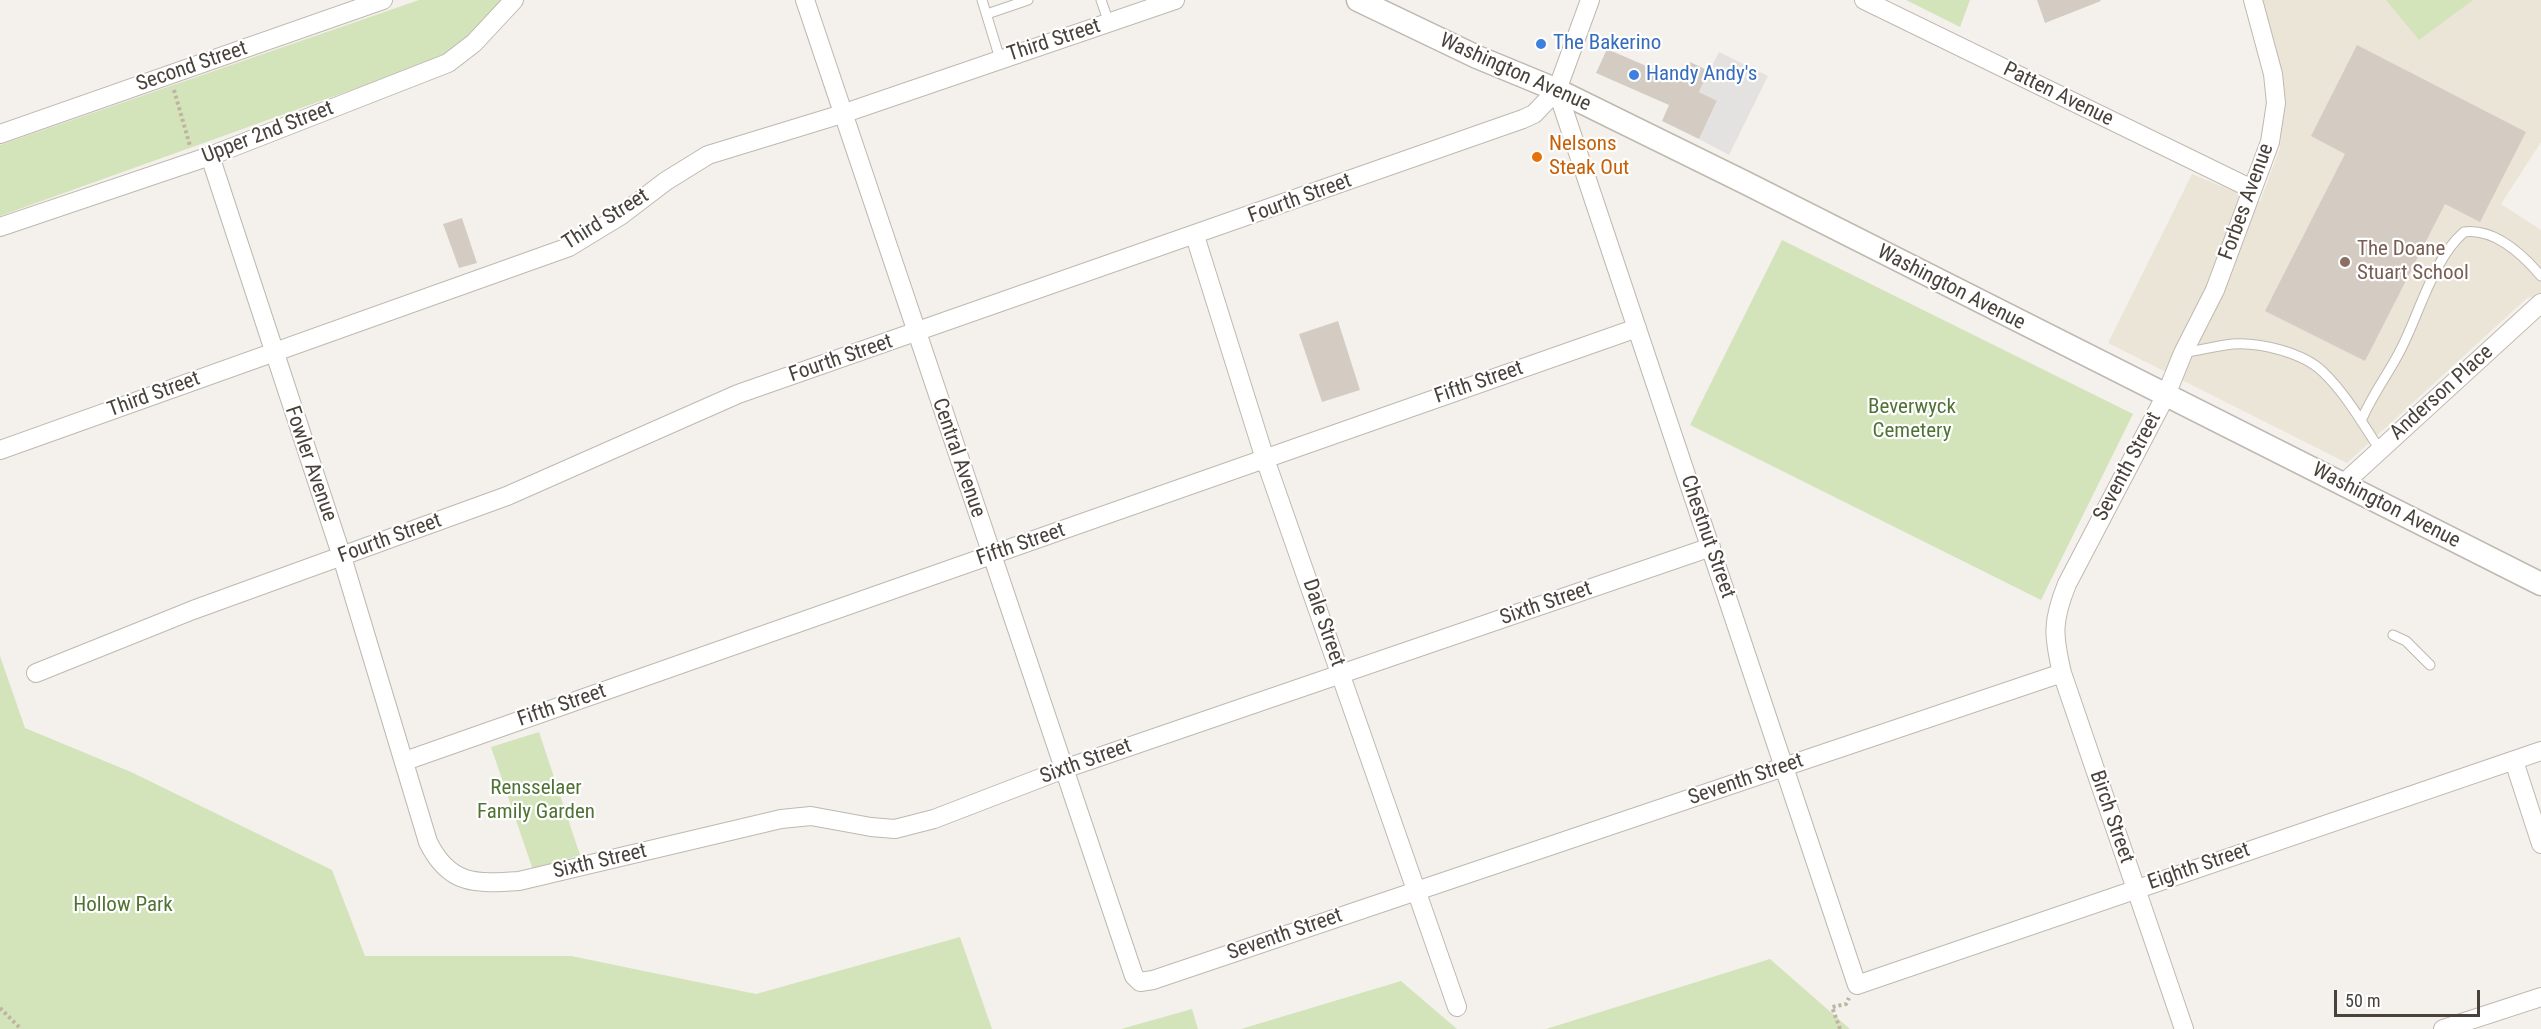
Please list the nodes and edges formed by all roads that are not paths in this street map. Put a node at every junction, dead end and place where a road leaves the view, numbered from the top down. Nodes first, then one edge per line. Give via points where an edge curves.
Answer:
1 (383, 0) edge
2 (514, 0) edge
3 (805, 0) edge
4 (982, 0) edge
5 (1028, 0) edge
6 (1101, 0) edge
7 (1175, 0) edge
8 (1358, 0) edge
9 (1590, 0) edge
10 (1864, 0) edge
11 (2253, 0) edge
12 (987, 14) junction
13 (1109, 23) junction
14 (1000, 59) junction
15 (1557, 90) junction
16 (842, 114) junction
17 (0, 134) edge
18 (202, 159) junction
19 (2252, 189) junction
20 (0, 227) edge
21 (1195, 236) junction
22 (2541, 276) edge
23 (2541, 303) edge
24 (1637, 328) junction
25 (916, 333) junction
26 (273, 352) junction
27 (2183, 353) junction
28 (2166, 395) junction
29 (2361, 421) junction
30 (0, 450) edge
31 (2380, 450) junction
32 (1265, 459) junction
33 (2343, 484) junction
34 (1711, 547) junction
35 (992, 555) junction
36 (342, 557) junction
37 (2541, 584) edge
38 (2393, 635) dead end
39 (2430, 665) dead end
40 (36, 673) dead end
41 (2062, 673) junction
42 (1341, 674) junction
43 (2541, 751) edge
44 (405, 761) junction
45 (2514, 761) junction
46 (1784, 767) junction
47 (1064, 769) junction
48 (2541, 844) edge
49 (448, 872) joint
50 (2135, 889) junction
51 (1416, 891) junction
52 (1140, 982) joint
53 (1857, 985) joint
54 (2541, 997) edge
55 (1457, 1007) dead end
56 (2184, 1029) edge
57 (2443, 1029) edge

1 - 17 street, Second Street
2 - 18 street, Upper 2nd Street via 474,43 448,63
3 - 16 street, Central Avenue
4 - 12 lane
5 - 12 lane
6 - 13 lane
7 - 13 street, Third Street
8 - 15 street, Washington Avenue
9 - 15 street, Fourth Street
10 - 19 street, Patten Avenue
11 - 19 street, Forbes Avenue via 2273,74 2276,103 2270,142
12 - 14 lane
13 - 14 street, Third Street
14 - 16 street, Third Street
15 - 21 street, Fourth Street via 1534,114 1522,119
15 - 24 street, Chestnut Street
15 - 28 street, Washington Avenue
16 - 25 street, Central Avenue
16 - 26 street, Third Street via 708,155 569,247
18 - 20 street, Upper 2nd Street
18 - 26 street, Fowler Avenue
19 - 27 street, Forbes Avenue via 2215,290
21 - 25 street, Fourth Street
21 - 32 street, Dale Street
22 - 29 lane via 2494,237 2474,230 2464,232 2445,252 2408,335
23 - 31 street, Anderson Place
24 - 32 street, Fifth Street
24 - 34 street, Chestnut Street
25 - 35 street, Central Avenue
25 - 36 street, Fourth Street via 738,394 507,496
26 - 30 street, Third Street
26 - 36 street, Fowler Avenue
27 - 28 street, Forbes Avenue
27 - 29 lane via 2234,344 2262,345 2294,355 2322,370
28 - 33 street, Washington Avenue
28 - 41 street, Seventh Street via 2056,612 2055,643
29 - 31 lane
31 - 33 street, Anderson Place
32 - 35 street, Fifth Street
32 - 42 street, Dale Street
33 - 37 street, Washington Avenue
34 - 42 street, Sixth Street
34 - 46 street, Chestnut Street
35 - 44 street, Fifth Street
35 - 47 street, Central Avenue
36 - 40 street, Fourth Street via 193,610
36 - 44 street, Fowler Avenue
38 - 39 lane via 2406,641
41 - 46 street, Seventh Street
41 - 50 street, Birch Street
42 - 47 street, Sixth Street
42 - 51 street, Dale Street
43 - 45 street, Eighth Street
44 - 49 street, Fowler Avenue via 428,842 436,860
45 - 48 street
45 - 50 street, Eighth Street
46 - 51 street, Seventh Street
46 - 53 street, Chestnut Street
47 - 49 street, Sixth Street via 934,819 895,829 811,816 781,819 519,881 470,881
47 - 52 street, Central Avenue via 1134,976
50 - 53 street, Eighth Street
50 - 56 street, Birch Street
51 - 52 street, Seventh Street
51 - 55 street, Dale Street
54 - 57 street

